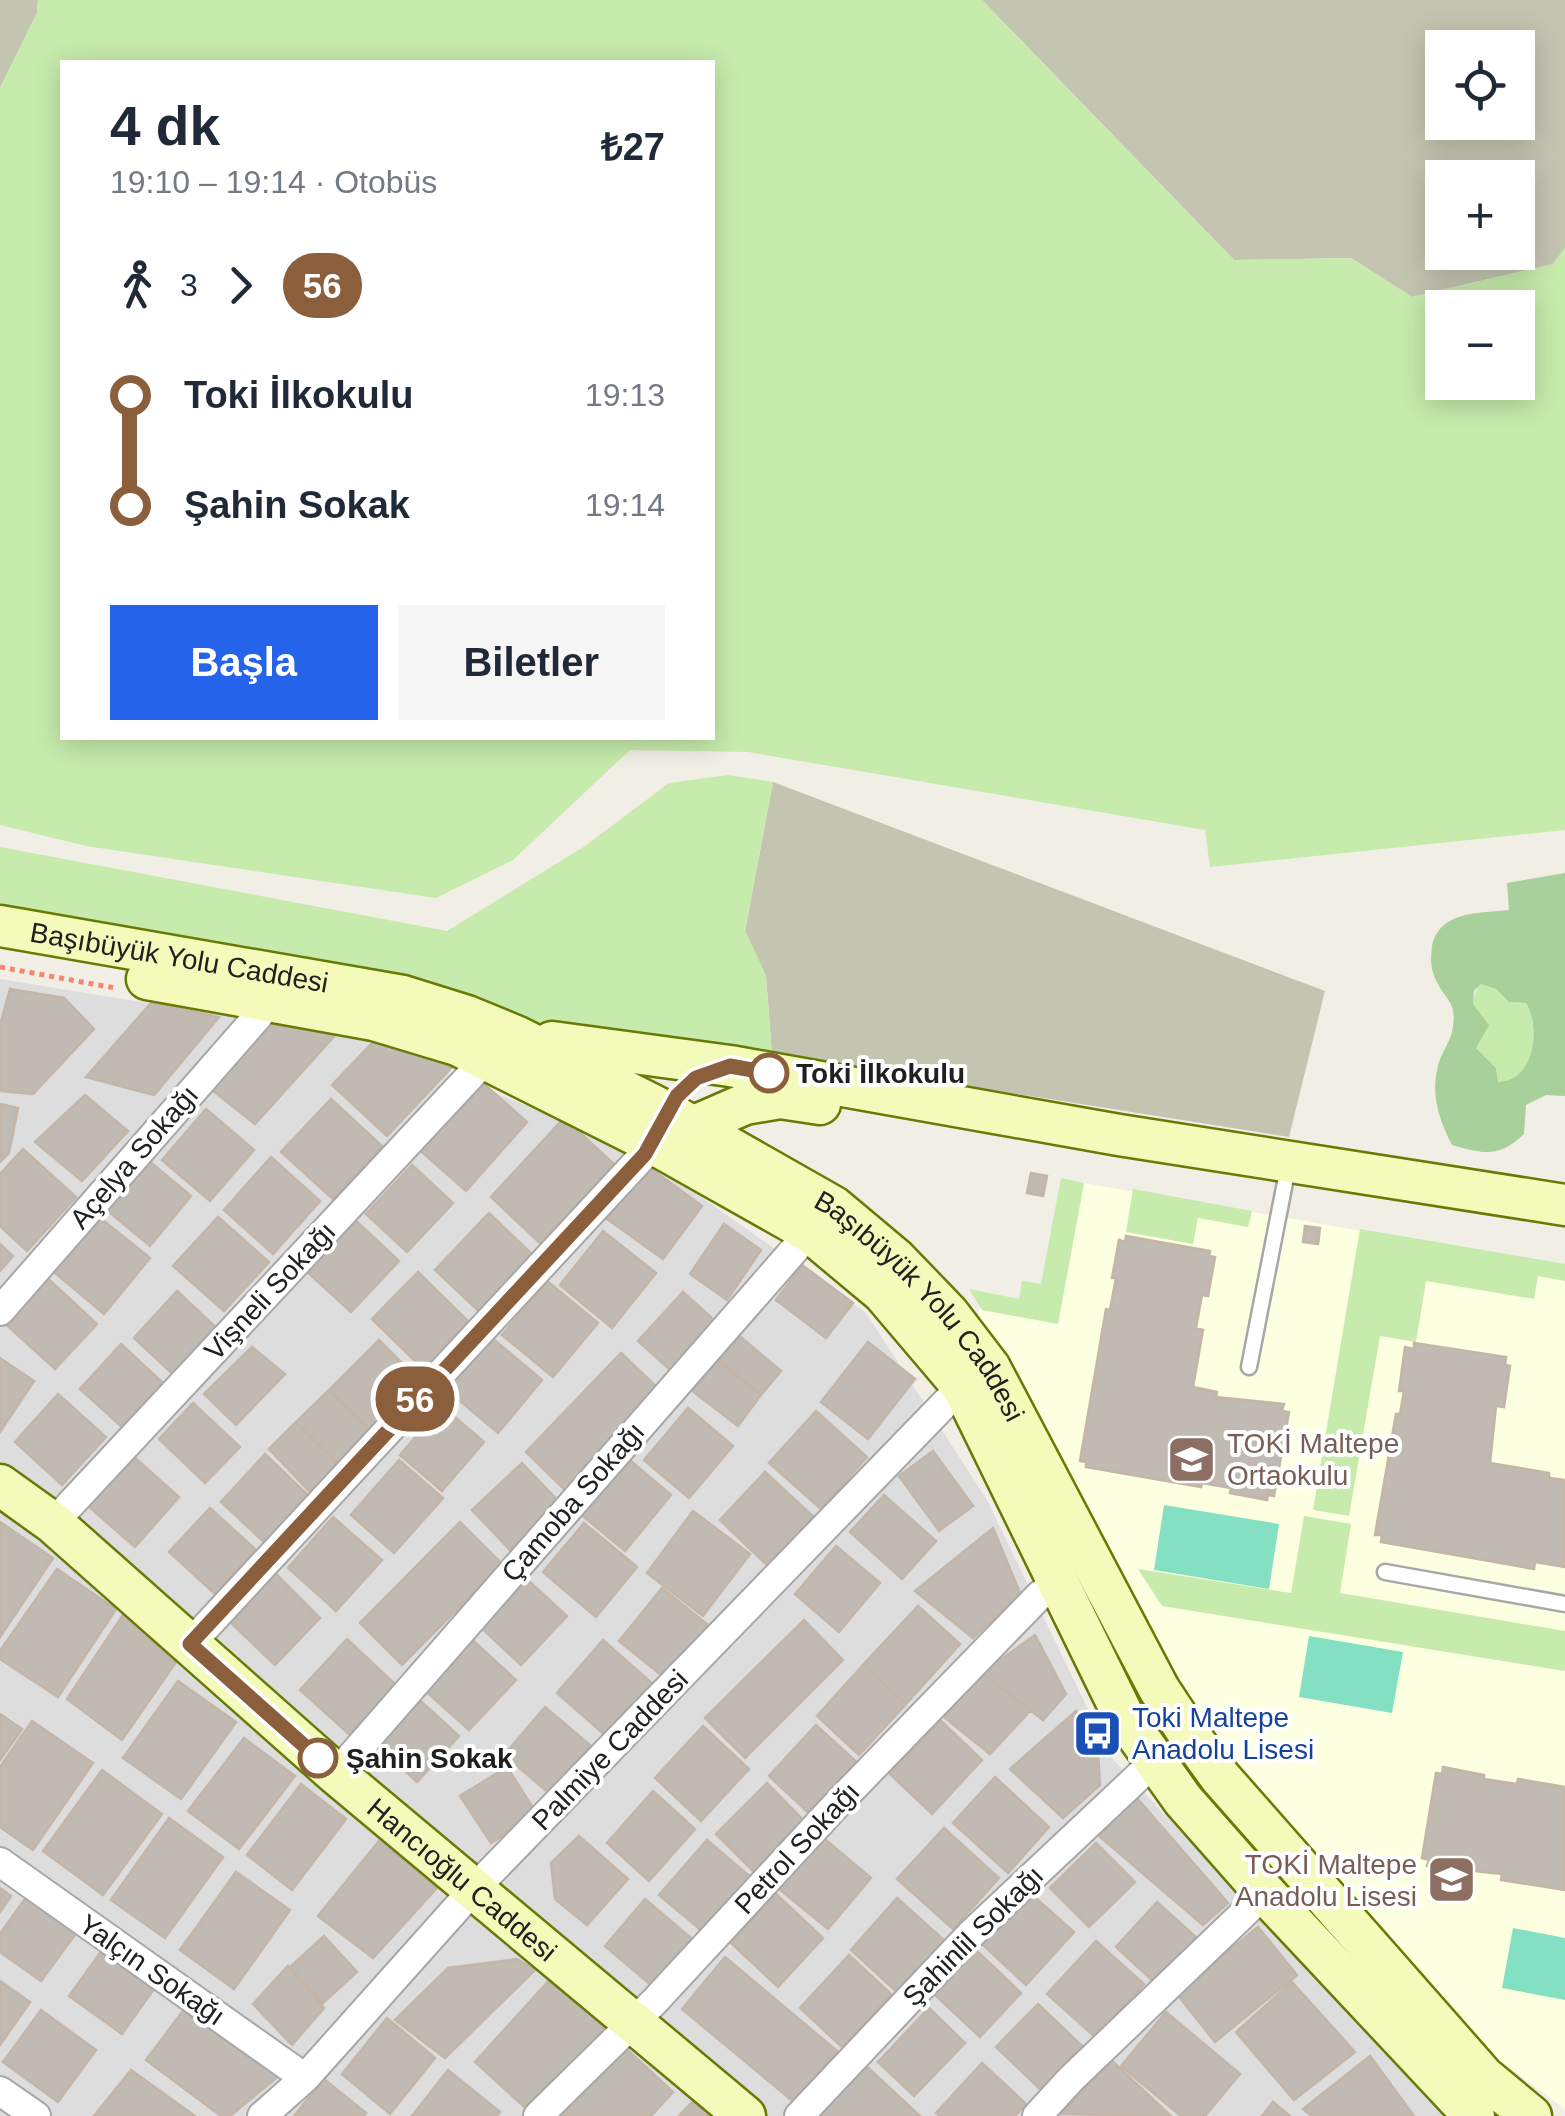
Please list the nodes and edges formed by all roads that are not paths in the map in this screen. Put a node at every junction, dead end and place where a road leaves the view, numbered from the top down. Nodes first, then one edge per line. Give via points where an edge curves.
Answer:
1 (0, 926) edge
2 (0, 953) edge
3 (262, 1000) junction
4 (502, 1048) junction
5 (730, 1066) junction
6 (794, 1100) junction
7 (672, 1127) junction
8 (1286, 1173) junction
9 (779, 1175) junction
10 (1565, 1205) edge
11 (810, 1232) junction
12 (1565, 1233) edge
13 (0, 1311) edge
14 (1249, 1367) dead end
15 (962, 1386) junction
16 (0, 1485) edge
17 (53, 1523) junction
18 (1384, 1572) dead end
19 (1058, 1582) junction
20 (1565, 1604) edge
21 (190, 1644) junction
22 (1154, 1762) junction
23 (336, 1774) junction
24 (0, 1862) edge
25 (474, 1890) junction
26 (1264, 1894) junction
27 (632, 2022) junction
28 (304, 2078) junction
29 (0, 2091) edge
30 (1526, 2115) edge
31 (36, 2116) edge
32 (262, 2116) edge
33 (538, 2116) edge
34 (744, 2116) edge
35 (799, 2116) edge
36 (1036, 2116) edge
37 (1474, 2116) edge

1 - 4 main road, Başıbüyük Yolu Caddesi via 402,996 467,1016
2 - 3 main road, Başıbüyük Yolu Caddesi
3 - 4 main road, Başıbüyük Yolu Caddesi
3 - 13 street, Açelya Sokağı via 259,1015
4 - 5 main road
4 - 7 main road, Başıbüyük Yolu Caddesi
4 - 17 street, Vişneli Sokağı
5 - 7 main road via 696,1078 677,1096
5 - 8 main road via 1100,1131
6 - 7 main road via 745,1104
6 - 8 main road
6 - 9 main road via 779,1112 766,1148
7 - 9 main road, Başıbüyük Yolu Caddesi
7 - 11 main road, Başıbüyük Yolu Caddesi
7 - 21 street
8 - 10 main road
8 - 12 main road
8 - 14 lane
9 - 30 main road, Başıbüyük Yolu Caddesi via 834,1207 948,1313 990,1368 1159,1689 1208,1761 1484,2077
11 - 15 main road, Başıbüyük Yolu Caddesi via 883,1292
11 - 23 street, Çamoba Sokağı
15 - 19 main road, Başıbüyük Yolu Caddesi
15 - 25 street, Palmiye Caddesi
16 - 17 main road, Hancıoğlu Caddesi
17 - 21 main road, Hancıoğlu Caddesi
18 - 20 lane
19 - 22 main road, Başıbüyük Yolu Caddesi via 1124,1717
19 - 27 street, Petrol Sokağı
21 - 23 main road, Hancıoğlu Caddesi
22 - 26 main road, Başıbüyük Yolu Caddesi
22 - 35 street, Şahinlil Sokağı via 970,1935
23 - 25 main road, Hancıoğlu Caddesi
24 - 28 street, Yalçın Sokağı
25 - 27 main road, Hancıoğlu Caddesi
25 - 28 street, Palmiye Caddesi
26 - 36 street
26 - 37 main road, Başıbüyük Yolu Caddesi
27 - 33 street, Petrol Sokağı
27 - 34 main road, Hancıoğlu Caddesi
28 - 32 street, Palmiye Caddesi
29 - 31 street

